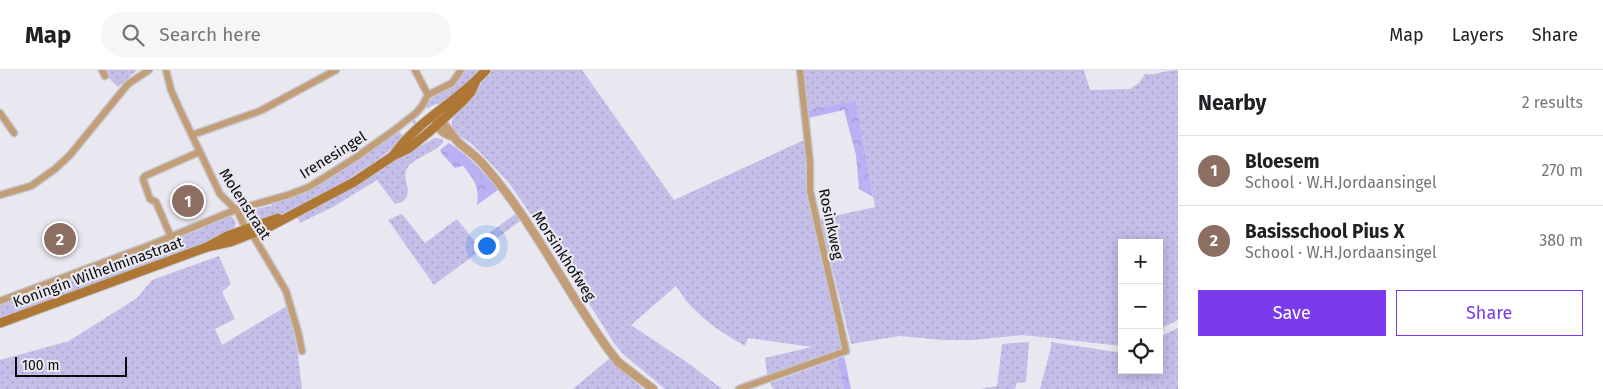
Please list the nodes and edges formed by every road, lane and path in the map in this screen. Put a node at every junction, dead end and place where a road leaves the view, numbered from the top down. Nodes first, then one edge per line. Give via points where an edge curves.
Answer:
1 (149, 70) edge
2 (166, 70) edge
3 (336, 70) edge
4 (415, 70) edge
5 (461, 70) edge
6 (486, 70) edge
7 (800, 70) edge
8 (475, 83) junction
9 (428, 95) junction
10 (0, 113) edge
11 (433, 116) junction
12 (440, 124) junction
13 (14, 133) dead end
14 (192, 134) junction
15 (199, 152) junction
16 (393, 156) junction
17 (0, 195) edge
18 (235, 210) junction
19 (249, 231) junction
20 (171, 237) junction
21 (0, 301) edge
22 (0, 323) edge
23 (302, 351) dead end
24 (653, 389) edge
25 (739, 389) edge

1 - 17 street via 128,84 55,169 30,186
2 - 14 street, Molenstraat via 171,90
3 - 14 street via 260,111
4 - 9 street
5 - 9 street, Irenesingel via 452,82
6 - 8 main road, Koningin Wilhelminastraat
7 - 25 street, Rosinkweg via 808,134 810,192 846,351
8 - 11 main road, Koningin Wilhelminastraat
8 - 12 main road, Koningin Wilhelminastraat via 471,92
9 - 18 street, Irenesingel via 422,106 402,124 309,187
10 - 13 street
11 - 12 street, Morsinkhofweg
11 - 16 main road, Koningin Wilhelminastraat via 400,145
12 - 16 main road, Koningin Wilhelminastraat via 408,149
12 - 24 street, Morsinkhofweg via 480,162 508,195 618,362
14 - 15 street, Molenstraat
15 - 18 street, Molenstraat via 220,194
15 - 20 street via 143,179
16 - 19 main road, Koningin Wilhelminastraat via 354,182 291,215
18 - 19 street, Molenstraat
18 - 20 street, Irenesingel
19 - 22 main road, Koningin Wilhelminastraat via 227,236 206,247
19 - 23 street, Molenstraat via 286,291
20 - 21 street, Irenesingel

